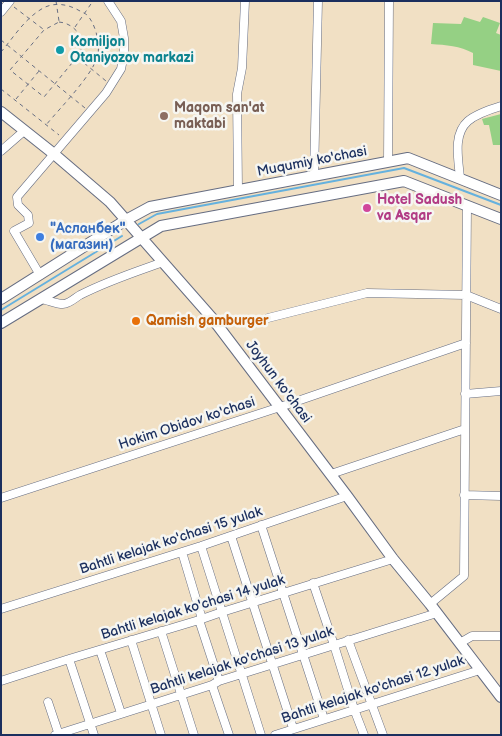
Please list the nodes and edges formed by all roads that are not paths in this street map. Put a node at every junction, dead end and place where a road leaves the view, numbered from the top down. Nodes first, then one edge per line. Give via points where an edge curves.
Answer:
1 (108, 1) edge
2 (245, 1) edge
3 (318, 1) edge
4 (389, 1) edge
5 (9, 2) edge
6 (1, 12) edge
7 (501, 106) edge
8 (1, 112) edge
9 (24, 131) junction
10 (1, 151) edge
11 (54, 154) junction
12 (388, 162) junction
13 (314, 176) junction
14 (460, 179) junction
15 (238, 190) junction
16 (501, 195) edge
17 (467, 206) junction
18 (501, 219) edge
19 (126, 220) junction
20 (141, 237) junction
21 (163, 262) junction
22 (40, 275) junction
23 (466, 295) junction
24 (1, 299) edge
25 (41, 299) junction
26 (501, 309) edge
27 (268, 318) dead end
28 (1, 323) edge
29 (466, 343) junction
30 (501, 391) edge
31 (465, 394) junction
32 (280, 407) junction
33 (465, 429) junction
34 (331, 474) junction
35 (464, 494) junction
36 (347, 496) junction
37 (501, 496) edge
38 (1, 498) edge
39 (261, 525) junction
40 (231, 536) junction
41 (200, 546) junction
42 (182, 552) junction
43 (393, 559) junction
44 (313, 584) junction
45 (283, 593) junction
46 (252, 603) junction
47 (430, 604) junction
48 (1, 609) edge
49 (222, 612) junction
50 (437, 613) junction
51 (200, 620) junction
52 (161, 631) junction
53 (501, 636) edge
54 (131, 640) junction
55 (348, 640) junction
56 (460, 643) junction
57 (334, 645) junction
58 (100, 650) junction
59 (303, 655) junction
60 (69, 659) junction
61 (272, 665) junction
62 (480, 670) junction
63 (242, 675) junction
64 (1, 681) edge
65 (215, 683) junction
66 (181, 694) junction
67 (501, 698) edge
68 (48, 702) dead end
69 (152, 704) junction
70 (372, 704) junction
71 (354, 709) junction
72 (121, 713) junction
73 (324, 719) junction
74 (90, 723) junction
75 (293, 728) junction
76 (57, 734) edge
77 (94, 735) edge
78 (161, 735) edge
79 (194, 735) edge
80 (229, 735) edge
81 (261, 735) edge
82 (274, 735) edge
83 (364, 735) edge
84 (383, 735) edge

1 - 11 street via 121,21 124,38 121,69
2 - 15 street via 242,68 236,94
3 - 13 street
4 - 12 street
5 - 6 street
7 - 14 street via 467,121 459,134
8 - 9 main road, Joyhun ko'chasi
9 - 10 street
9 - 11 main road, Joyhun ko'chasi
11 - 19 main road, Joyhun ko'chasi
11 - 22 street via 17,197 29,223 14,231
12 - 13 main road, Muqumiy ko'chasi
12 - 14 main road, Muqumiy ko'chasi via 408,158
13 - 15 main road, Muqumiy ko'chasi
14 - 16 main road, Muqumiy ko'chasi
15 - 19 main road, Muqumiy ko'chasi via 150,207
17 - 18 main road
17 - 20 main road via 404,182 161,226
17 - 23 street
19 - 20 main road, Joyhun ko'chasi
19 - 22 main road, Muqumiy ko'chasi
20 - 21 main road, Joyhun ko'chasi
20 - 25 main road
21 - 25 street via 125,274 64,304
21 - 32 main road, Joyhun ko'chasi via 212,318
22 - 24 main road, Muqumiy ko'chasi
23 - 26 street
23 - 27 street via 367,293
23 - 29 street
25 - 28 main road
29 - 31 street
29 - 32 street, Hokim Obidov ko'chasi
30 - 31 street
31 - 33 street
32 - 34 main road, Joyhun ko'chasi
32 - 38 street, Hokim Obidov ko'chasi
33 - 34 street
33 - 35 street
34 - 36 main road, Joyhun ko'chasi
35 - 37 street
35 - 47 street via 464,576
36 - 39 street, Bahtli kelajak ko'chasi 15 yulak
36 - 43 main road, Joyhun ko'chasi
39 - 40 street, Bahtli kelajak ko'chasi 15 yulak
39 - 45 street
40 - 41 street, Bahtli kelajak ko'chasi 15 yulak
40 - 46 street
41 - 42 street, Bahtli kelajak ko'chasi 15 yulak
41 - 49 street
42 - 48 street, Bahtli kelajak ko'chasi 15 yulak
42 - 51 street
43 - 44 street, Bahtli kelajak ko'chasi 14 yulak
43 - 47 main road, Joyhun ko'chasi
44 - 45 street, Bahtli kelajak ko'chasi 14 yulak
44 - 57 street
45 - 46 street, Bahtli kelajak ko'chasi 14 yulak
45 - 59 street
46 - 49 street, Bahtli kelajak ko'chasi 14 yulak
46 - 61 street
47 - 50 main road, Joyhun ko'chasi
49 - 51 street, Bahtli kelajak ko'chasi 14 yulak
49 - 63 street
50 - 55 street, Bahtli kelajak ko'chasi 13 yulak
50 - 56 main road, Joyhun ko'chasi
51 - 52 street, Bahtli kelajak ko'chasi 14 yulak
51 - 65 street
52 - 54 street, Bahtli kelajak ko'chasi 14 yulak
52 - 66 street
53 - 56 street via 472,636
54 - 58 street, Bahtli kelajak ko'chasi 14 yulak
54 - 69 street
55 - 57 street, Bahtli kelajak ko'chasi 13 yulak
55 - 70 street
56 - 62 main road, Joyhun ko'chasi
57 - 59 street, Bahtli kelajak ko'chasi 13 yulak
57 - 71 street
58 - 60 street, Bahtli kelajak ko'chasi 14 yulak
58 - 72 street
59 - 61 street, Bahtli kelajak ko'chasi 13 yulak
59 - 73 street
60 - 64 street, Bahtli kelajak ko'chasi 14 yulak
60 - 74 street
61 - 63 street, Bahtli kelajak ko'chasi 13 yulak
61 - 75 street
62 - 67 main road, Joyhun ko'chasi
62 - 70 street, Bahtli kelajak ko'chasi 12 yulak
63 - 65 street, Bahtli kelajak ko'chasi 13 yulak
63 - 81 street
65 - 66 street, Bahtli kelajak ko'chasi 13 yulak
65 - 80 street
66 - 69 street, Bahtli kelajak ko'chasi 13 yulak
66 - 79 street
68 - 76 street
69 - 72 street, Bahtli kelajak ko'chasi 13 yulak
69 - 78 street
70 - 71 street, Bahtli kelajak ko'chasi 12 yulak
70 - 84 street
71 - 73 street, Bahtli kelajak ko'chasi 12 yulak
71 - 83 street
72 - 74 street, Bahtli kelajak ko'chasi 13 yulak
73 - 75 street, Bahtli kelajak ko'chasi 12 yulak
74 - 76 street, Bahtli kelajak ko'chasi 13 yulak
74 - 77 street
75 - 82 street, Bahtli kelajak ko'chasi 12 yulak

